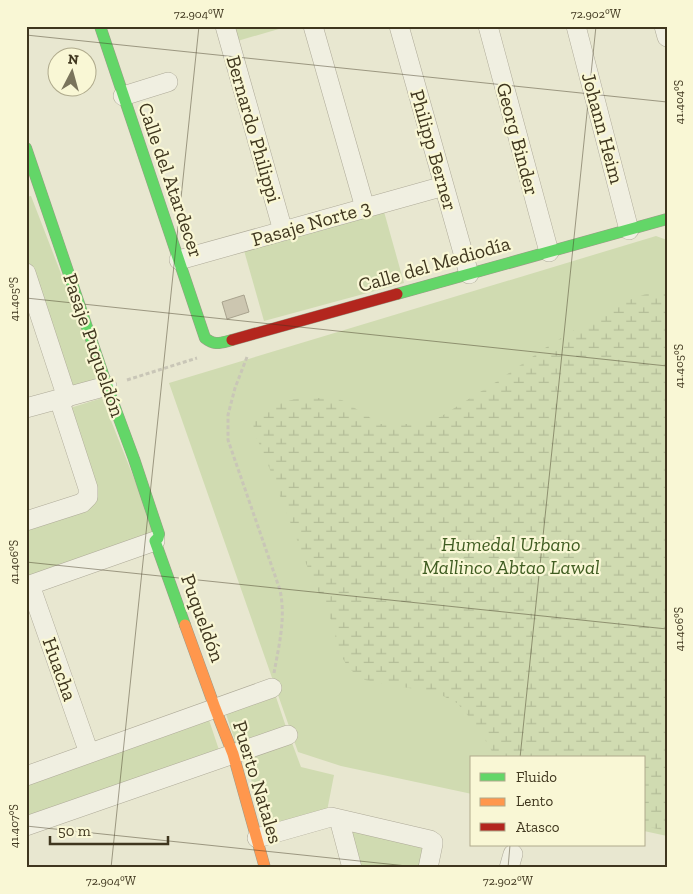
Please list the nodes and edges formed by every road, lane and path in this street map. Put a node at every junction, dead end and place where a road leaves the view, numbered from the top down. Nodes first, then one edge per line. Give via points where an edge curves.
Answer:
1 (100, 26) edge
2 (226, 26) edge
3 (313, 26) edge
4 (399, 26) edge
5 (488, 26) edge
6 (576, 26) edge
7 (664, 26) edge
8 (667, 37) edge
9 (168, 82) dead end
10 (123, 96) junction
11 (26, 148) edge
12 (444, 186) junction
13 (33, 191) edge
14 (365, 208) junction
15 (667, 219) edge
16 (630, 230) junction
17 (283, 231) junction
18 (549, 252) junction
19 (179, 260) junction
20 (26, 273) edge
21 (469, 274) junction
22 (30, 298) edge
23 (257, 333) junction
24 (211, 343) junction
25 (107, 386) junction
26 (63, 398) junction
27 (26, 408) edge
28 (26, 521) edge
29 (155, 541) junction
30 (272, 688) joint
31 (215, 708) junction
32 (288, 735) dead end
33 (89, 753) junction
34 (233, 754) junction
35 (26, 776) edge
36 (339, 819) junction
37 (26, 826) edge
38 (257, 838) junction
39 (265, 868) edge
40 (352, 868) edge
41 (428, 868) edge

1 - 10 street, Calle del Atardecer
2 - 17 street, Bernardo Philippi
3 - 14 street
4 - 12 street, Philipp Berner
5 - 18 street, Georg Binder
6 - 16 street, Johann Heim
7 - 8 street
9 - 10 street
10 - 19 street, Calle del Atardecer
11 - 13 street, Pasaje Puqueldón
12 - 14 street, Pasaje Norte 3
12 - 21 street, Philipp Berner
13 - 25 street, Pasaje Puqueldón
14 - 17 street, Pasaje Norte 3
15 - 16 street, Calle del Mediodía
16 - 18 street, Calle del Mediodía
17 - 19 street, Pasaje Norte 3
18 - 21 street, Calle del Mediodía
19 - 24 street, Calle del Atardecer via 205,338
20 - 22 street, Pasaje Puqueldón
21 - 23 street, Calle del Mediodía
22 - 26 street, Pasaje Puqueldón
23 - 24 street, Calle del Mediodía
23 - 30 path via 235,388 228,414 228,440 283,604
24 - 25 path via 203,356
25 - 26 street
25 - 29 street, Pasaje Puqueldón via 159,534
26 - 27 street
26 - 28 street, Pasaje Puqueldón via 88,497 82,503
29 - 31 street, Puqueldón
29 - 33 street, Huacha via 30,585
30 - 31 street
31 - 33 street
31 - 34 street, Puerto Natales
32 - 34 street
33 - 35 street
34 - 37 street
34 - 38 street, Puerto Natales
36 - 38 street via 331,818
36 - 40 street
36 - 41 street via 430,840 433,844
38 - 39 street, Puerto Natales

